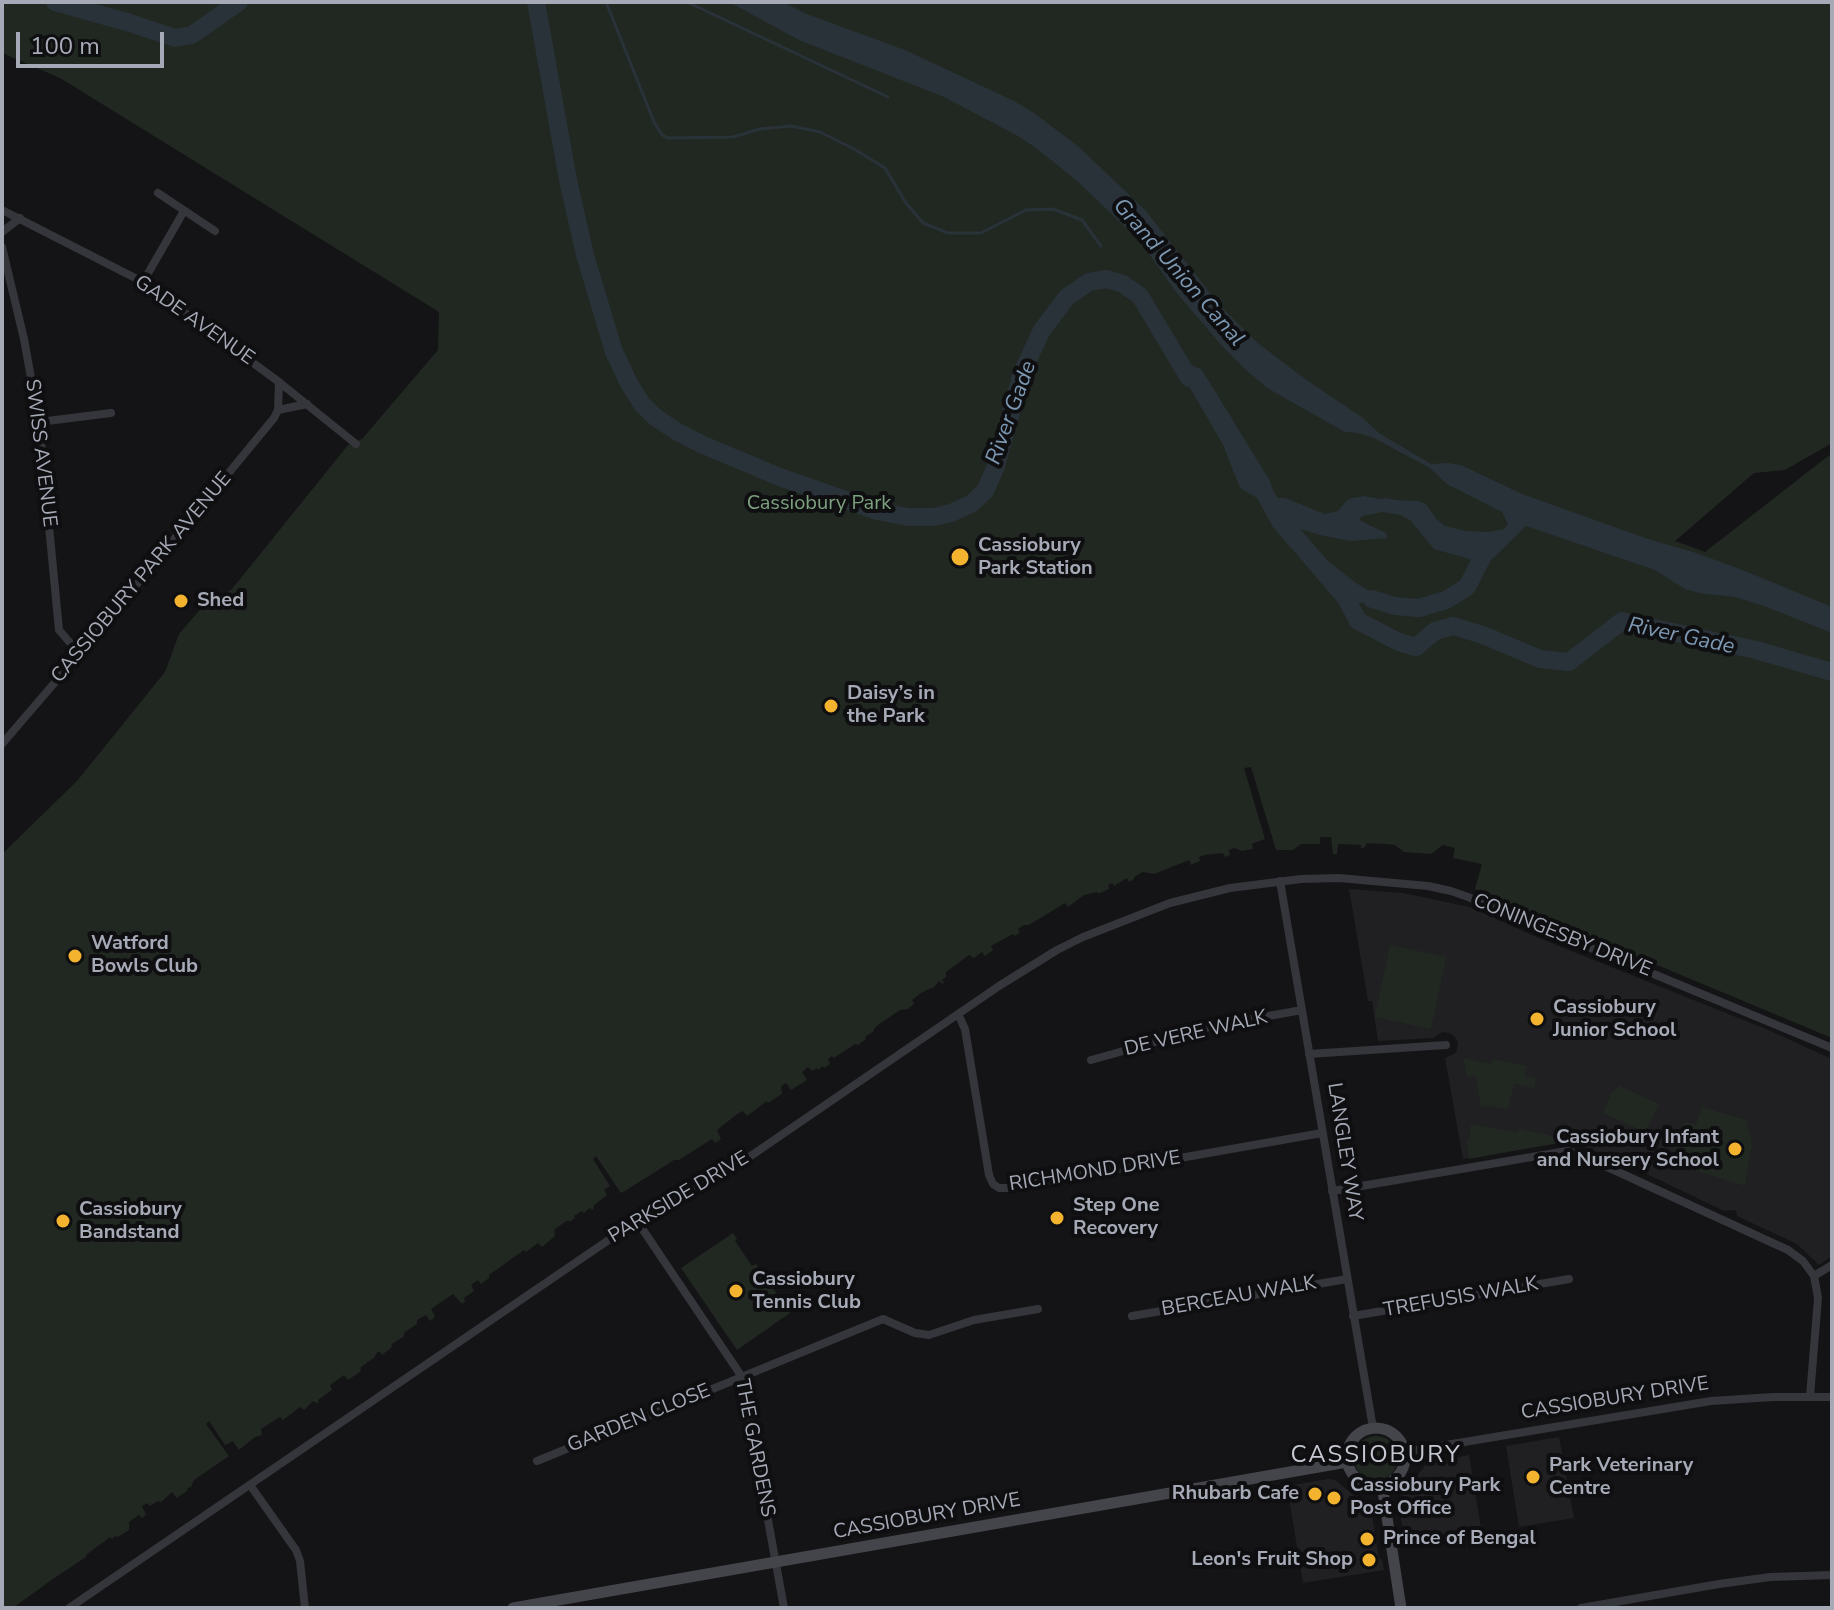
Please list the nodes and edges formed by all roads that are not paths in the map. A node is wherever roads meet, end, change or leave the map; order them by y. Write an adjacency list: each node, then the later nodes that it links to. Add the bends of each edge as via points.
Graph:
1 (158, 193): 3 (street)
2 (2, 210): 4 (street, GADE AVENUE)
3 (184, 211): 5 (street); 8 (street)
4 (20, 218): 6 (street); 8 (street, GADE AVENUE)
5 (215, 231)
6 (2, 232)
7 (2, 247): 13 (street, SWISS AVENUE)
8 (143, 282): 9 (street, GADE AVENUE)
9 (279, 382): 10 (street, GADE AVENUE); 11 (street)
10 (307, 404): 11 (street); 14 (street, GADE AVENUE)
11 (278, 410): 15 (street, CASSIOBURY PARK AVENUE)
12 (111, 413): 13 (street)
13 (39, 422): 15 (street, SWISS AVENUE, via 59,630)
14 (356, 444)
15 (81, 652): 16 (street, CASSIOBURY PARK AVENUE)
16 (2, 744)
17 (1280, 881): 18 (street, LANGLEY WAY); 19 (street, PARKSIDE DRIVE, via 1196,895 1117,922 1057,950); 21 (street, CONINGESBY DRIVE, via 1339,878 1451,891)
18 (1302, 1010): 22 (street, LANGLEY WAY); 23 (street, DE VERE WALK, via 1213,1026)
19 (958, 1014): 24 (street, RICHMOND DRIVE, via 965,1029 989,1175 999,1188); 26 (street, PARKSIDE DRIVE, via 720,1177)
20 (1446, 1045): 22 (street)
21 (1832, 1048)
22 (1309, 1054): 24 (street, LANGLEY WAY)
23 (1091, 1060)
24 (1322, 1133): 25 (street, LANGLEY WAY)
25 (1332, 1191): 28 (street, via 1568,1151 1788,1250); 29 (street, LANGLEY WAY)
26 (637, 1221): 34 (street, THE GARDENS); 41 (street, PARKSIDE DRIVE)
27 (1832, 1265): 28 (street)
28 (1814, 1276): 35 (street, via 1818,1312)
29 (1347, 1279): 32 (street, BERCEAU WALK); 33 (street, LANGLEY WAY)
30 (1569, 1279): 33 (street, TREFUSIS WALK)
31 (1038, 1309): 34 (street, GARDEN CLOSE, via 974,1320 929,1335 883,1319)
32 (1132, 1316)
33 (1353, 1316): 37 (street, LANGLEY WAY)
34 (742, 1377): 39 (street, GARDEN CLOSE); 43 (street, THE GARDENS)
35 (1810, 1396): 36 (street, CASSIOBURY DRIVE); 38 (street, CASSIOBURY DRIVE, via 1711,1401)
36 (1832, 1397)
37 (1373, 1428): 38 (street, via 1390,1431); 40 (street, via 1350,1443)
38 (1404, 1452): 42 (street, via 1397,1477)
39 (537, 1461)
40 (1347, 1462): 42 (street, via 1356,1478); 43 (street, CASSIOBURY DRIVE)
41 (250, 1485): 45 (street, PARKSIDE DRIVE); 46 (street, via 296,1550)
42 (1382, 1485): 49 (street)
43 (776, 1562): 47 (street, CASSIOBURY DRIVE); 48 (street, THE GARDENS)
44 (1832, 1575): 50 (street, via 1770,1577)
45 (69, 1608)
46 (305, 1608)
47 (513, 1608)
48 (784, 1608)
49 (1401, 1608)
50 (1581, 1608)

